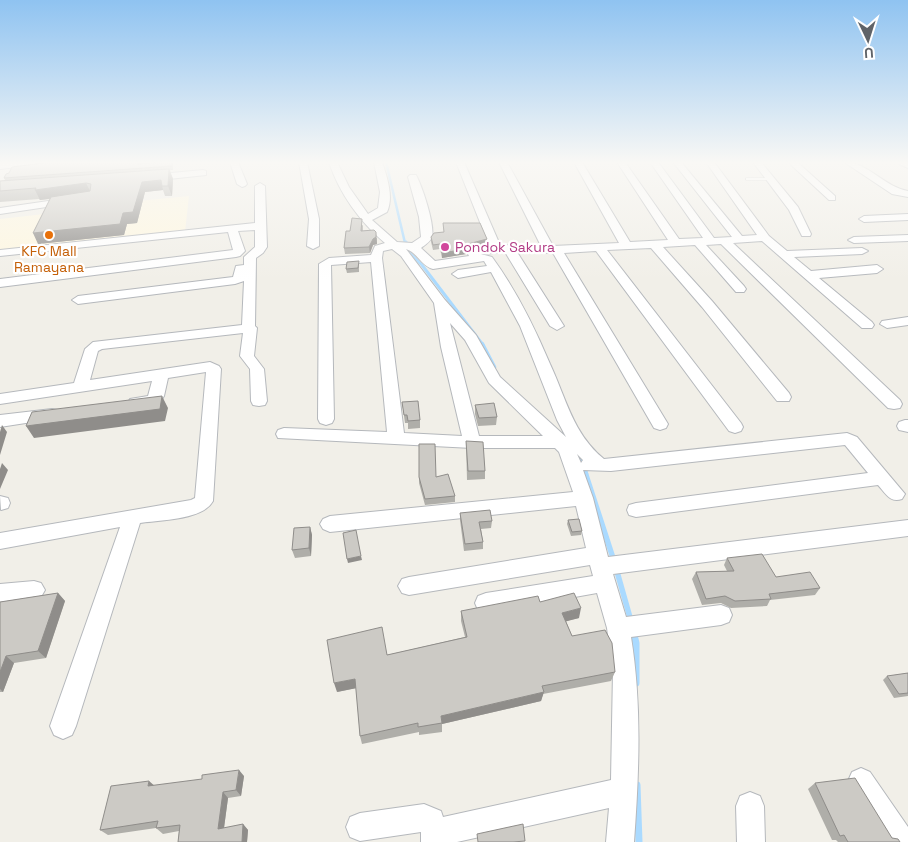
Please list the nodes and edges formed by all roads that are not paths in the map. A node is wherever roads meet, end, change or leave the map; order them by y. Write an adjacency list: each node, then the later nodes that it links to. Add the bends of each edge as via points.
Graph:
1 (66, 201): 15 (street)
2 (260, 201): 19 (street)
3 (310, 201): 32 (street)
4 (354, 201): 17 (street)
5 (385, 201): 17 (street, via 383,210)
6 (419, 201): 30 (street, via 426,233 423,242)
7 (476, 201): 34 (street)
8 (525, 201): 37 (street)
9 (601, 201): 31 (street)
10 (648, 201): 27 (street)
11 (685, 201): 26 (street)
12 (709, 201): 24 (street)
13 (738, 201): 22 (street)
14 (788, 201): 21 (street)
15 (0, 211)
16 (908, 217): 18 (street)
17 (366, 219): 30 (street, via 376,230)
18 (864, 219)
19 (260, 226): 20 (street); 43 (street, via 261,247 250,257)
20 (232, 229): 39 (street); 46 (street, via 239,251 236,254)
21 (806, 234)
22 (765, 238): 24 (street); 40 (street)
23 (908, 238): 25 (street)
24 (740, 240): 26 (street)
25 (854, 240)
26 (717, 241): 28 (street); 63 (street)
27 (675, 242): 28 (street); 29 (street)
28 (698, 242): 50 (street)
29 (654, 244): 31 (street); 60 (street)
30 (403, 245): 41 (street, via 379,248); 42 (street, via 433,265); 52 (street, via 405,254)
31 (626, 245): 33 (street)
32 (313, 246)
33 (599, 247): 37 (street); 69 (street)
34 (496, 248): 36 (street); 42 (street, via 476,252)
35 (79, 250): 46 (street)
36 (510, 250): 37 (street); 57 (street)
37 (553, 250): 68 (street)
38 (862, 251): 40 (street)
39 (0, 253)
40 (784, 254): 48 (street)
41 (376, 258): 66 (street, via 329,261 325,264); 71 (street)
42 (473, 259): 44 (street, via 485,257)
43 (250, 267): 51 (street, via 240,269 240,278 235,280); 55 (street)
44 (494, 268): 47 (street); 74 (street, via 518,309 570,430)
45 (877, 269): 48 (street)
46 (71, 274): 49 (street)
47 (458, 274)
48 (809, 275): 56 (street)
49 (0, 283)
50 (740, 289)
51 (78, 300)
52 (440, 303): 72 (street); 73 (street, via 471,338 494,380)
53 (908, 321): 54 (street)
54 (887, 324)
55 (249, 325)
56 (867, 325)
57 (557, 326)
58 (161, 375): 59 (street); 64 (street, via 153,400); 80 (street, via 214,369 204,501 196,506)
59 (80, 387): 61 (street); 62 (street, via 92,349 98,345 250,328 247,356 257,368)
60 (783, 397)
61 (0, 399)
62 (259, 400)
63 (894, 404)
64 (118, 406)
65 (68, 412): 67 (street)
66 (326, 419)
67 (0, 421)
68 (660, 424)
69 (735, 427)
70 (284, 434): 71 (street)
71 (396, 438): 72 (street)
72 (472, 442): 73 (street)
73 (562, 442): 75 (street)
74 (596, 465): 75 (street); 76 (street, via 843,439 851,441)
75 (575, 466): 78 (street)
76 (883, 478): 77 (street); 79 (street)
77 (896, 494)
78 (584, 498): 81 (street); 84 (street)
79 (636, 510)
80 (133, 517): 83 (street); 91 (street)
81 (330, 524)
82 (908, 528): 84 (street)
83 (0, 541)
84 (606, 567): 85 (street); 88 (street); 90 (street)
85 (409, 586)
86 (34, 590): 87 (street)
87 (0, 593)
88 (486, 603)
89 (721, 615): 90 (street)
90 (627, 627): 93 (street)
91 (63, 726)
92 (861, 781): 99 (street)
93 (624, 791): 96 (street); 97 (street)
94 (750, 806): 98 (street)
95 (360, 827): 96 (street, via 424,818 431,821)
96 (435, 837)
97 (620, 842)
98 (752, 842)
99 (901, 842)

